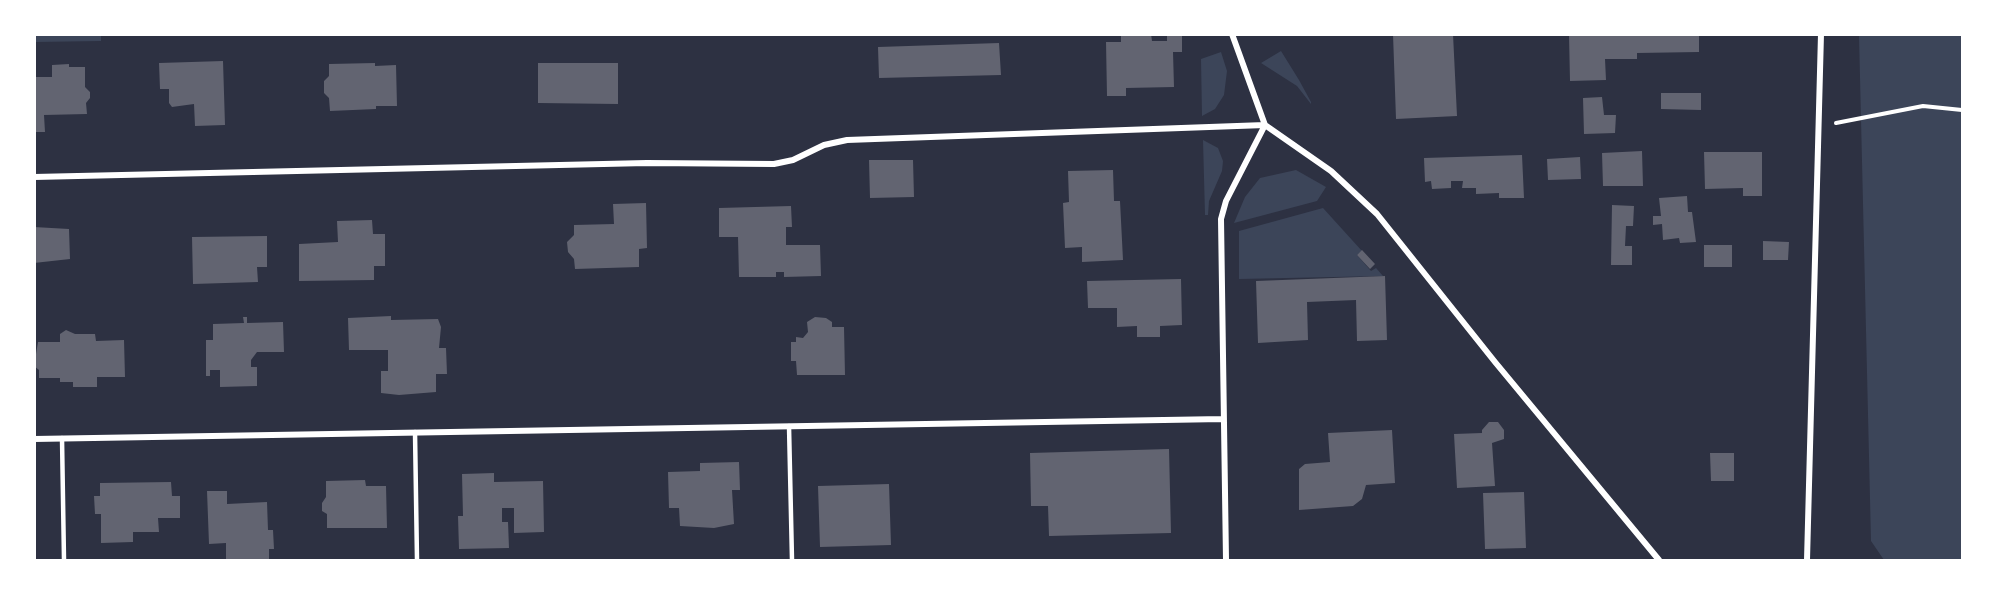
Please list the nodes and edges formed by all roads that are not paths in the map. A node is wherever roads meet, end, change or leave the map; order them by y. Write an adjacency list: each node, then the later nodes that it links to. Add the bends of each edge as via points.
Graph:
1 (1232, 34): 3 (street)
2 (1821, 34): 15 (street)
3 (1265, 125): 4 (street, via 848,140 774,164); 5 (street, via 1226,201 1221,219); 14 (street, via 1325,167 1377,214)
4 (34, 177)
5 (1223, 419): 6 (street); 13 (street)
6 (789, 426): 7 (street); 12 (lane)
7 (415, 432): 8 (street); 11 (lane)
8 (62, 438): 9 (street); 10 (lane)
9 (34, 439)
10 (64, 561)
11 (417, 561)
12 (792, 561)
13 (1226, 561)
14 (1659, 561)
15 (1808, 561)

